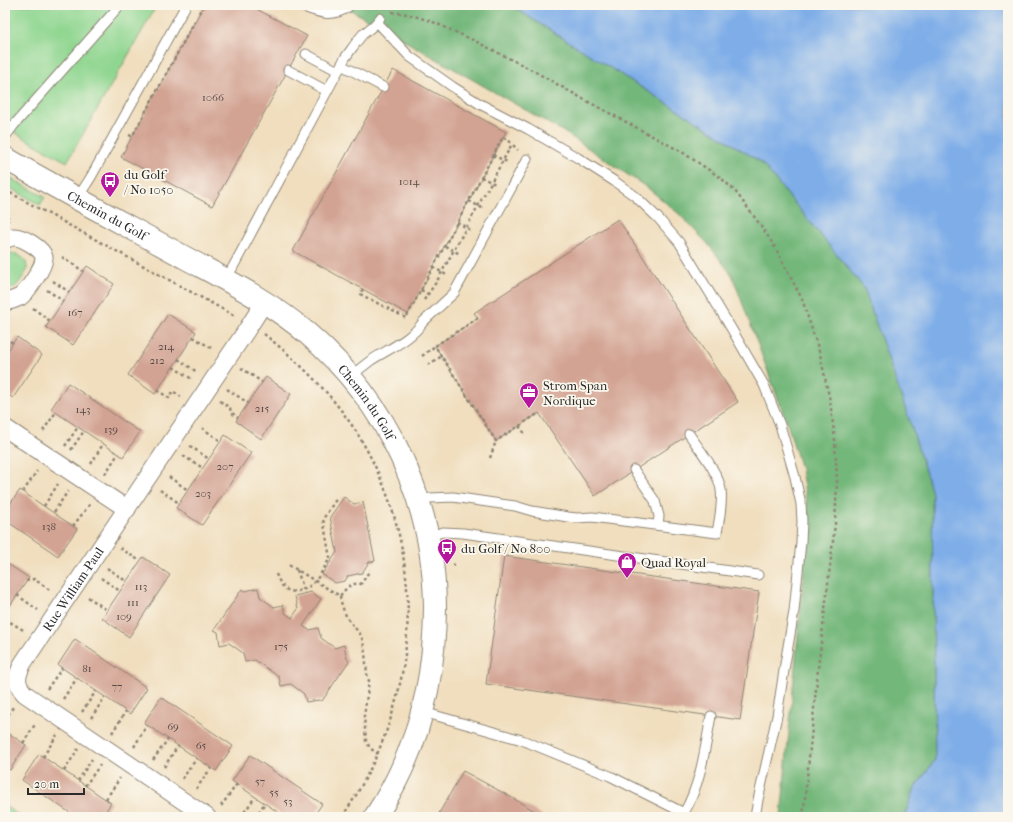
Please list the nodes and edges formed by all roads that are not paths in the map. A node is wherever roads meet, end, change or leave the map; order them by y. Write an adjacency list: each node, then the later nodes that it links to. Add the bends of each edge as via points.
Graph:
1 (120, 5): 10 (lane)
2 (186, 5): 13 (lane)
3 (298, 5): 4 (lane, via 325,14 335,14)
4 (348, 7)
5 (306, 54): 6 (lane)
6 (340, 68): 8 (lane); 9 (lane); 31 (lane, via 356,42 378,20 409,56 453,87 578,158 635,196 679,242 764,385 780,426 795,477 802,521 794,611 777,716)
7 (288, 70): 9 (lane)
8 (384, 87)
9 (327, 91): 15 (lane)
10 (5, 137)
11 (5, 158): 13 (street, Chemin du Golf)
12 (527, 159): 18 (lane, via 454,293 407,338)
13 (78, 199): 15 (street, Chemin du Golf)
14 (5, 240): 16 (street, via 13,237 24,240 41,251 44,260 41,269 20,297)
15 (226, 280): 17 (street, Chemin du Golf)
16 (5, 302)
17 (264, 303): 18 (street, Chemin du Golf, via 306,332); 23 (street, Rue William-Paul)
18 (351, 377): 22 (street, Chemin du Golf, via 385,426 404,462)
19 (5, 428): 23 (street)
20 (689, 434): 24 (lane, via 720,481 721,503 717,533)
21 (634, 470): 24 (lane, via 655,502 659,516)
22 (418, 501): 24 (lane, via 453,497 577,518 592,517); 25 (street, Chemin du Golf)
23 (127, 509): 29 (street, Rue William-Paul, via 23,663 18,686 25,694)
24 (658, 525)
25 (428, 536): 26 (lane, via 443,532 463,533); 27 (street, Chemin du Golf, via 433,571 435,619 431,673)
26 (758, 575)
27 (423, 712): 28 (lane, via 522,740 610,776 684,813 693,796 701,768); 30 (street, Chemin du Golf, via 402,769)
28 (711, 716)
29 (213, 813)
30 (375, 817)
31 (755, 817)

